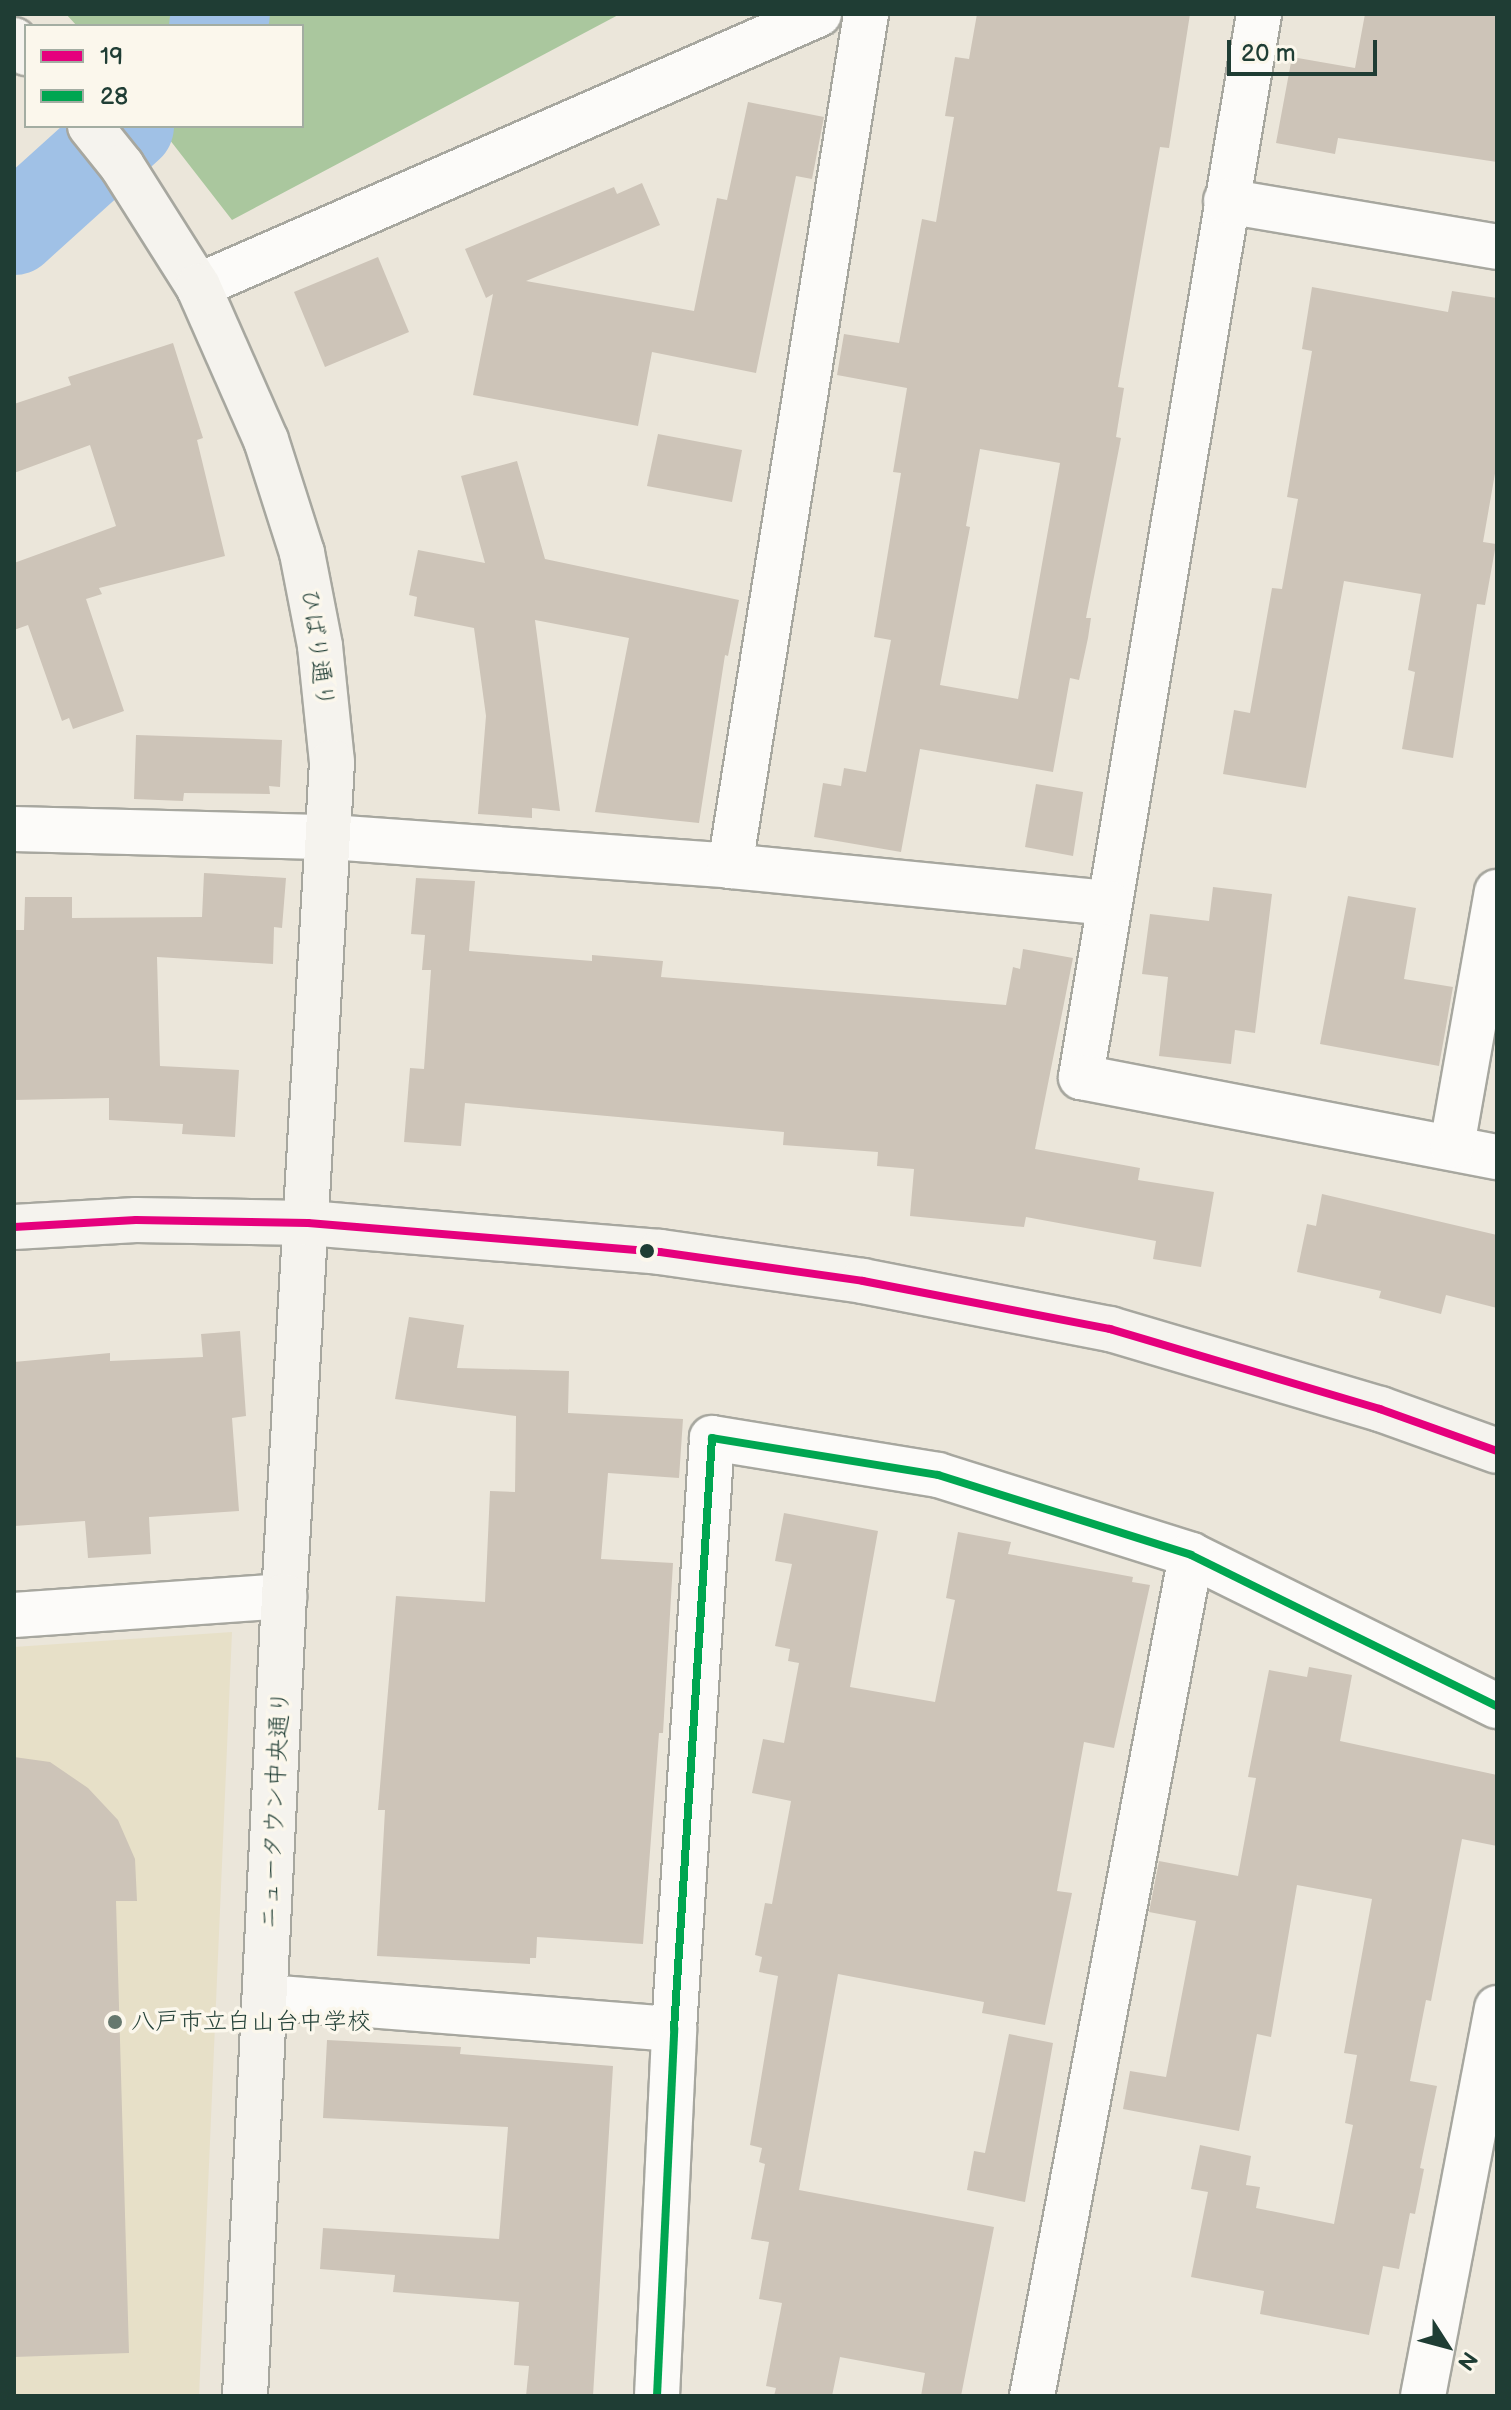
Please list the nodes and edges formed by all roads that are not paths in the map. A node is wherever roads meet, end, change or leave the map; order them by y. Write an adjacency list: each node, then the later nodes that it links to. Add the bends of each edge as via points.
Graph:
1 (819, 14): 7 (street)
2 (866, 14): 10 (street)
3 (1259, 14): 5 (street)
4 (92, 128): 7 (street, ひばり通り)
5 (1226, 201): 6 (street); 12 (street)
6 (1497, 247)
7 (198, 286): 9 (street, ひばり通り, via 266,440 302,553 320,646 332,762)
8 (14, 829): 9 (street)
9 (330, 837): 10 (street); 15 (street, ひばり通り)
10 (730, 866): 12 (street)
11 (1497, 892): 13 (street)
12 (1108, 903): 13 (street, via 1081,1077)
13 (1452, 1146): 14 (street)
14 (1497, 1157)
15 (308, 1223): 16 (street, via 136,1220); 17 (street, via 660,1252 863,1281 1110,1329 1380,1409); 19 (street, ニュータウン中央通り)
16 (14, 1227)
17 (1497, 1451)
18 (1191, 1555): 21 (street); 24 (street, via 938,1475 712,1438); 27 (street)
19 (284, 1596): 20 (street); 22 (street, ニュータウン中央通り)
20 (14, 1615)
21 (1497, 1706)
22 (266, 1997): 24 (street); 25 (street, ニュータウン中央通り)
23 (1497, 2008): 28 (street)
24 (674, 2029): 26 (street)
25 (245, 2396)
26 (657, 2396)
27 (1032, 2396)
28 (1423, 2396)

